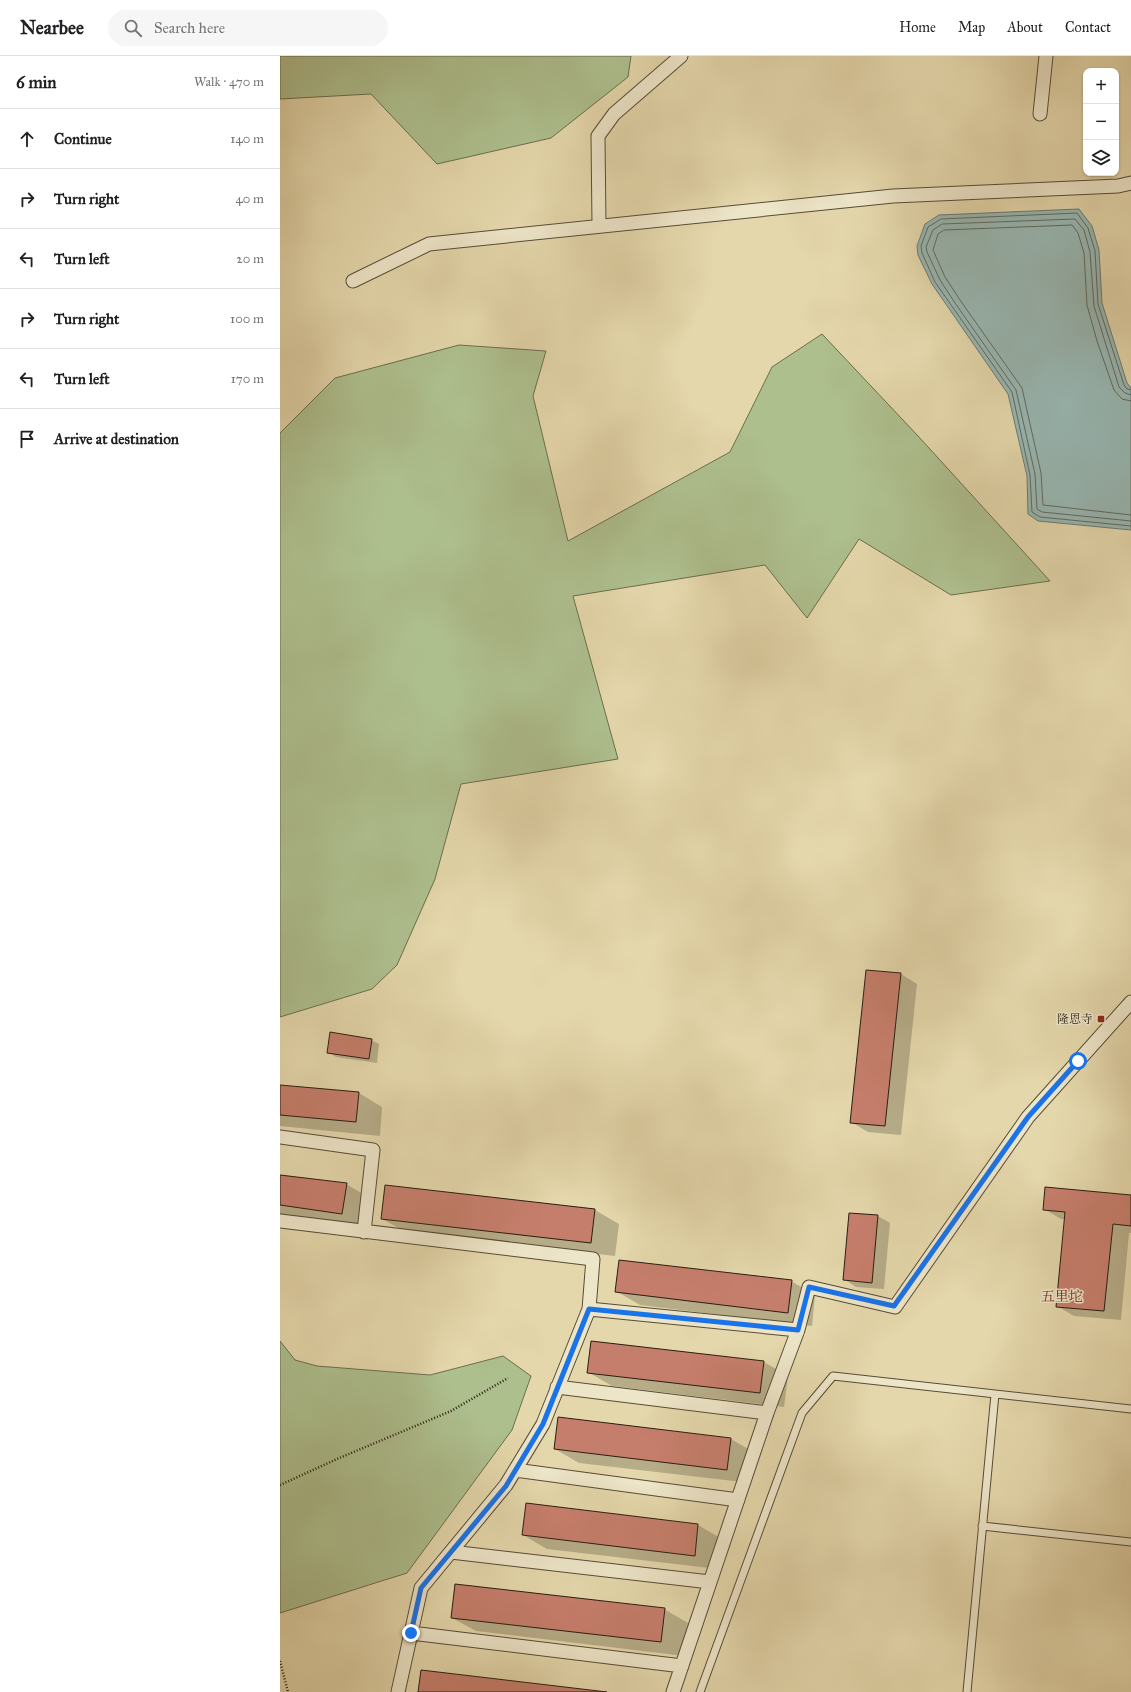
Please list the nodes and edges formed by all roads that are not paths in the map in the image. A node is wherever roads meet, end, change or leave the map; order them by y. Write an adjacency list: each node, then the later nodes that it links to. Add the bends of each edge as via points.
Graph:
1 (681, 56): 5 (street, via 614,114 598,136)
2 (1046, 56): 3 (street)
3 (1040, 114)
4 (1131, 183): 5 (street, via 1118,186 893,196)
5 (599, 226): 6 (street, via 429,244)
6 (353, 281)
7 (1131, 1002): 12 (street, via 1028,1117 894,1306 809,1287)
8 (280, 1138): 10 (street, via 373,1150)
9 (280, 1221): 10 (street)
10 (364, 1232): 11 (street, via 593,1260)
11 (589, 1309): 12 (street); 13 (street)
12 (798, 1330): 16 (street)
13 (558, 1387): 16 (street); 17 (street, via 543,1424)
14 (995, 1394): 15 (lane); 19 (lane); 27 (lane, via 834,1376 802,1413)
15 (1131, 1409)
16 (767, 1413): 18 (street)
17 (515, 1470): 18 (street); 21 (street, via 506,1486)
18 (738, 1500): 22 (street)
19 (982, 1526): 20 (lane); 28 (lane)
20 (1131, 1542)
21 (451, 1552): 22 (street); 23 (street, via 421,1588)
22 (710, 1582): 24 (street)
23 (411, 1633): 24 (street); 25 (street)
24 (682, 1666): 26 (street)
25 (398, 1692)
26 (673, 1692)
27 (700, 1692)
28 (967, 1692)

